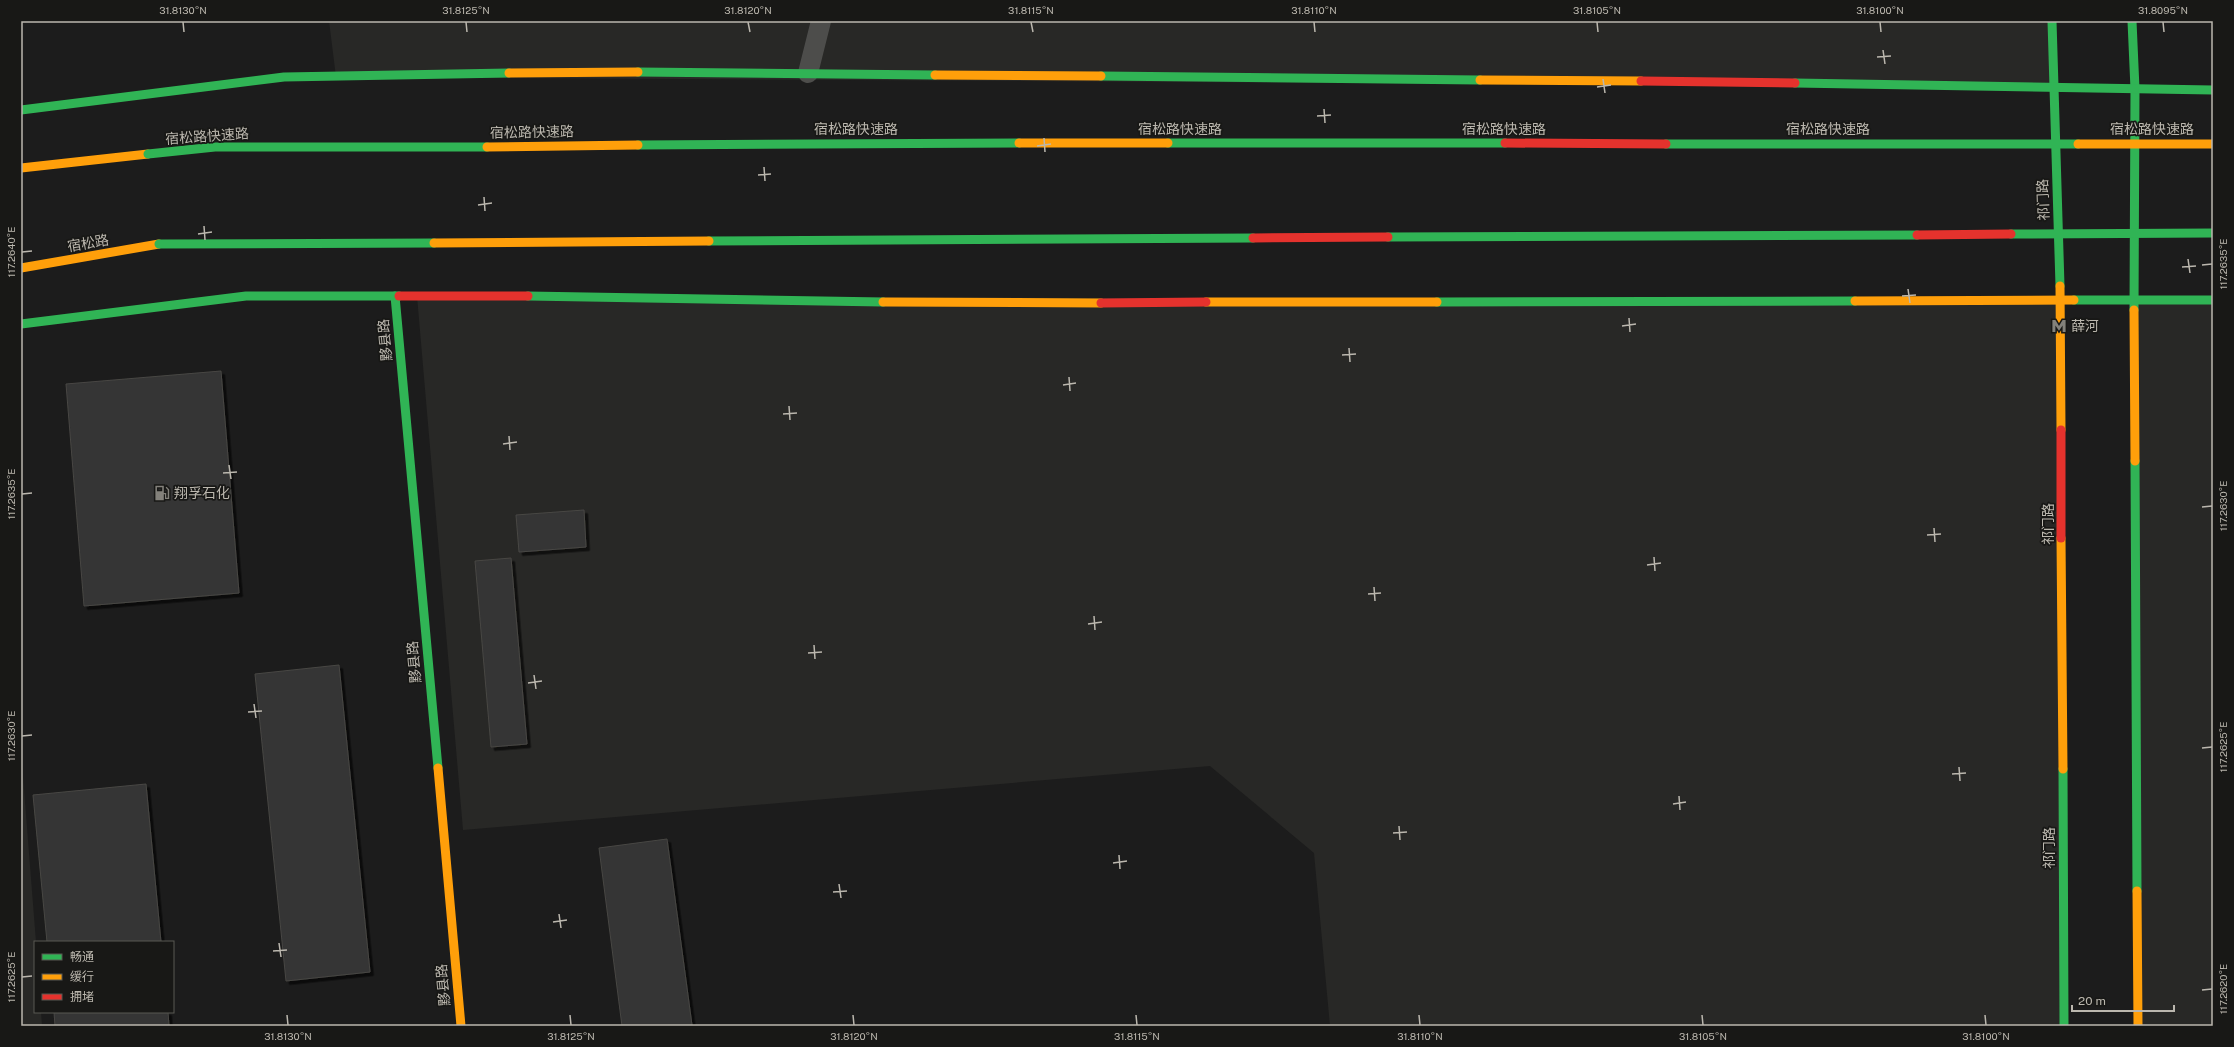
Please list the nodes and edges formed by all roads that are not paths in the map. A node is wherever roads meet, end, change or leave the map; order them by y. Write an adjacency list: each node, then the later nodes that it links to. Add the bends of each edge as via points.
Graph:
1 (821, 21): 4 (lane)
2 (2052, 21): 5 (main road, 祁门路)
3 (2132, 21): 6 (main road)
4 (808, 73): 5 (main road); 8 (main road, via 603,72 284,78)
5 (2054, 87): 6 (main road); 15 (main road, 祁门路)
6 (2135, 89): 7 (main road); 16 (main road)
7 (2213, 90)
8 (21, 110)
9 (2213, 144): 10 (main road, 宿松路快速路, bridge, via 796,143 215,147)
10 (21, 168)
11 (2213, 233): 12 (main road, 宿松路, bridge, via 160,244)
12 (21, 268)
13 (395, 296): 15 (main road, via 936,303); 17 (main road, via 246,296); 18 (main road, 黟县路)
14 (2213, 300): 16 (main road)
15 (2060, 301): 16 (main road); 19 (main road, 祁门路)
16 (2134, 301): 20 (main road)
17 (21, 324)
18 (461, 1026)
19 (2064, 1026)
20 (2138, 1026)

